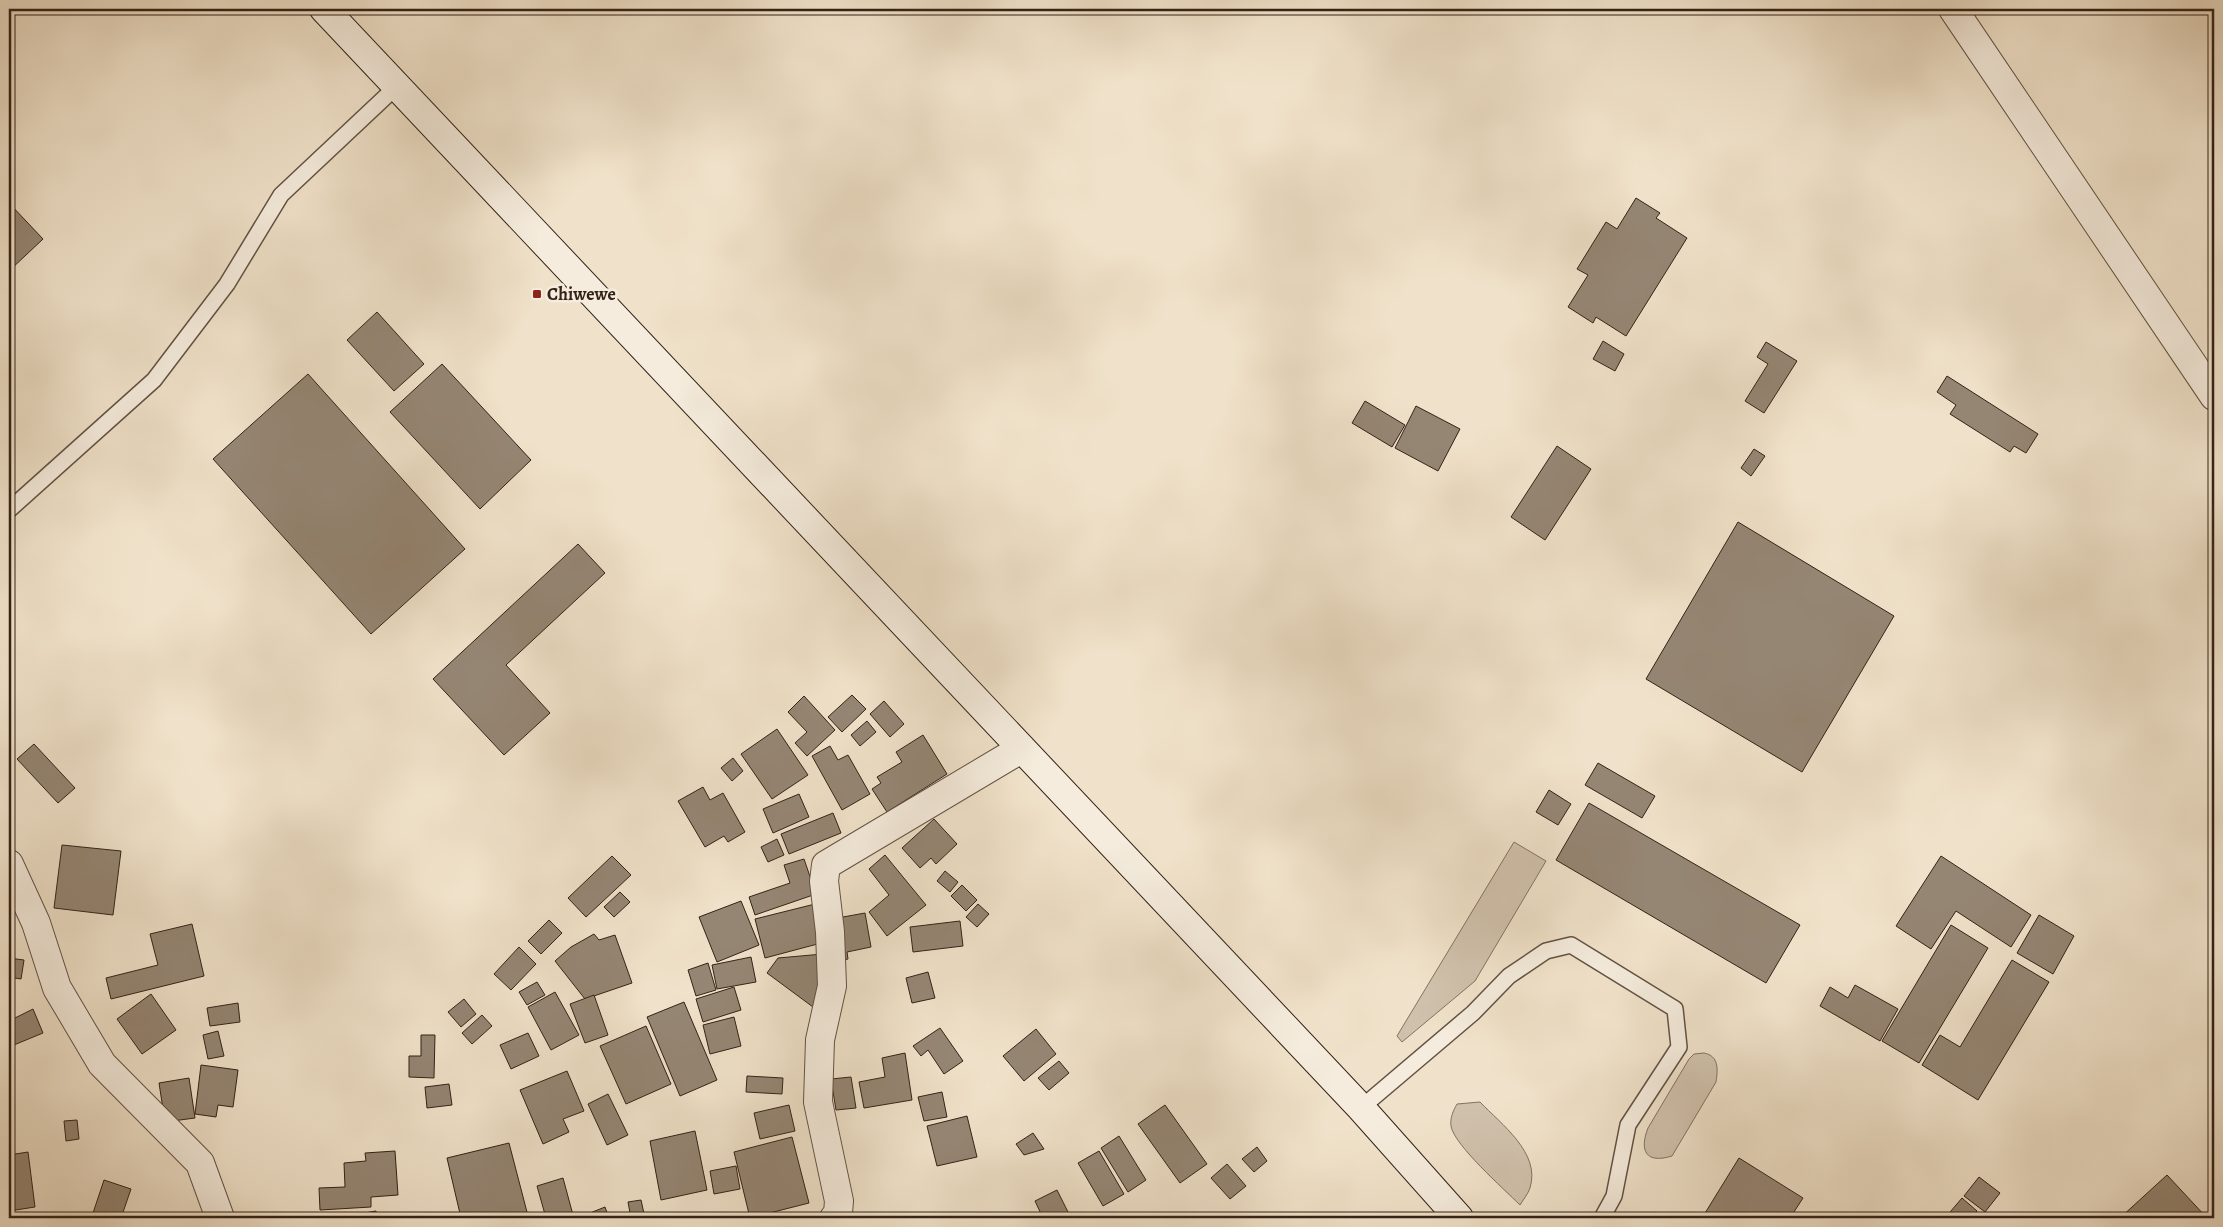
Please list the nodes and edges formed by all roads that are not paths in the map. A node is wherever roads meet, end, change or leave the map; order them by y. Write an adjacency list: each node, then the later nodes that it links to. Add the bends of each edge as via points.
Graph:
1 (324, 9): 3 (main road)
2 (1953, 9): 4 (main road)
3 (397, 86): 5 (lane, via 281,194 227,284 154,380); 6 (main road)
4 (2214, 396)
5 (9, 510)
6 (1021, 749): 8 (main road); 10 (main road, via 826,865 824,881 832,986 820,1040 818,1102 839,1200 838,1213)
7 (9, 864): 9 (main road, via 36,923 57,988 102,1064 200,1163)
8 (1361, 1108): 11 (main road); 12 (lane, via 1474,1013 1509,976 1546,951 1571,945 1676,1009 1679,1047 1628,1125 1614,1196)
9 (220, 1218)
10 (834, 1218)
11 (1459, 1218)
12 (1602, 1218)

